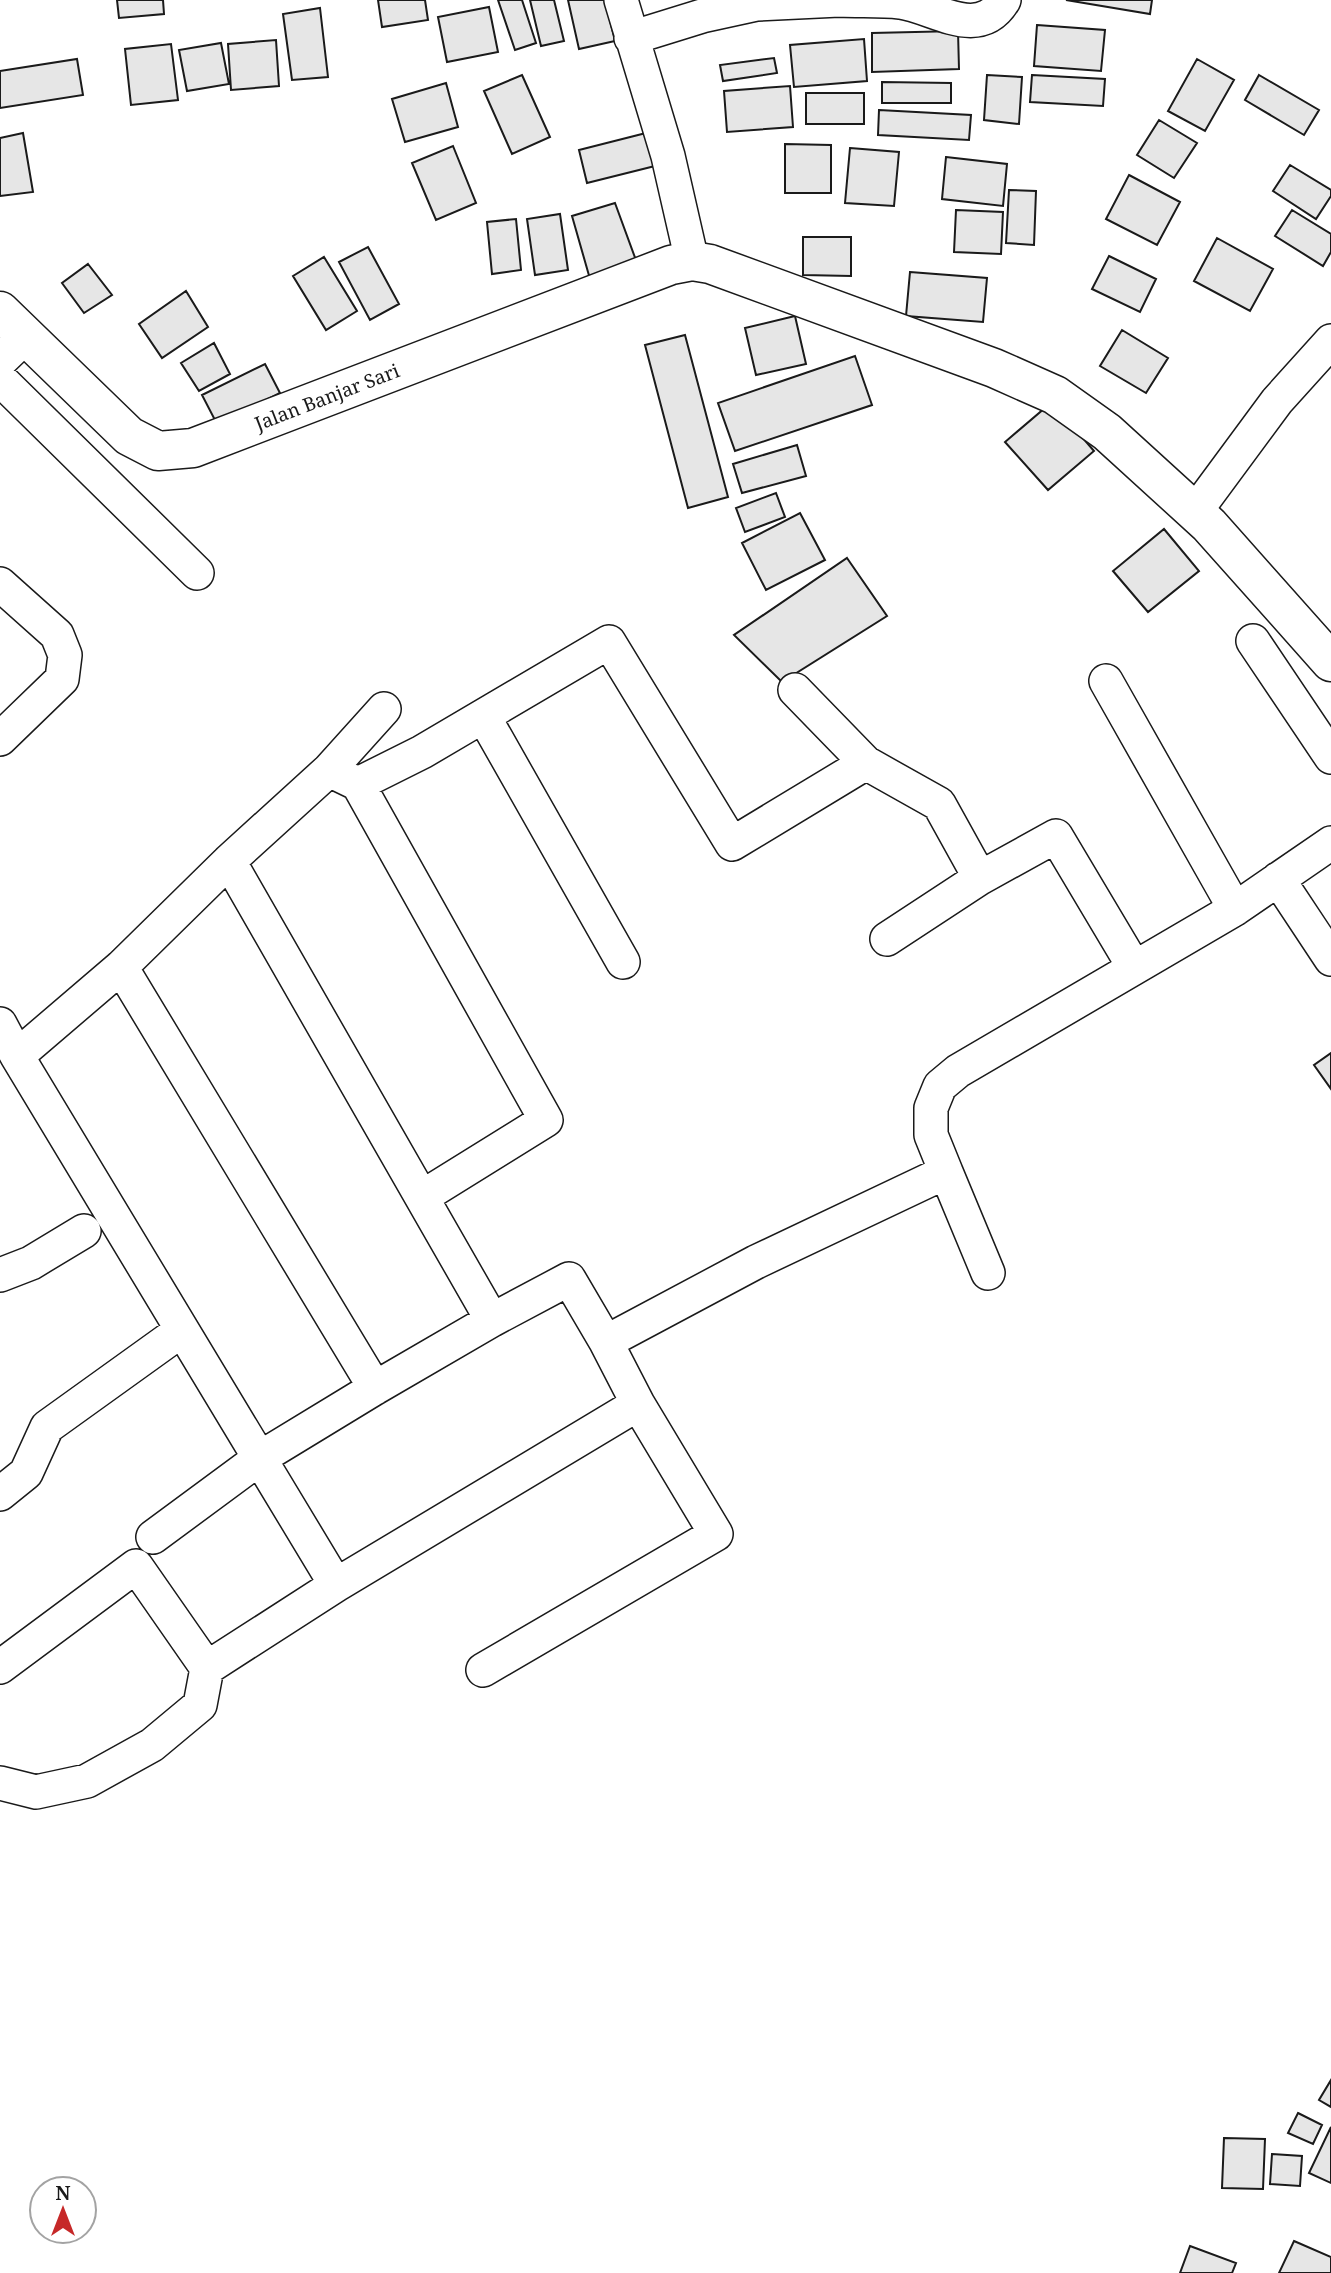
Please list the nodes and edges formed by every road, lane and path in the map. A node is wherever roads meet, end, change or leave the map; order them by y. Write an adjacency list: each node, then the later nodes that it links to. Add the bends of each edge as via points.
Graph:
1 (621, 0): 4 (street)
2 (839, 0): 3 (street, via 901,2 968,22 984,19); 4 (street, via 757,4)
3 (1004, 0)
4 (631, 38): 5 (street, via 668,156)
5 (692, 261): 6 (street, Jalan Banjar Sari, via 671,265 193,448 158,451 129,436); 9 (street, via 981,363 1055,395 1107,432)
6 (9, 336)
7 (1331, 341): 9 (street, via 1277,401)
8 (0, 379): 10 (street)
9 (1195, 512): 13 (street)
10 (197, 573)
11 (0, 584): 18 (street, via 57,635 65,655 62,679)
12 (1253, 641): 19 (street)
13 (1331, 662)
14 (1106, 681): 27 (street)
15 (795, 690): 20 (street)
16 (384, 709): 21 (street)
17 (484, 717): 20 (street, via 609,642 732,844); 22 (street); 30 (street)
18 (0, 740)
19 (1331, 757)
20 (866, 763): 25 (street, via 939,804)
21 (329, 769): 22 (street); 24 (street)
22 (358, 784): 36 (street, via 546,1120)
23 (1331, 843): 26 (street)
24 (229, 861): 31 (street); 36 (street)
25 (980, 878): 28 (street); 32 (street, via 1056,836)
26 (1278, 879): 27 (street); 29 (street)
27 (1235, 909): 32 (street)
28 (887, 939)
29 (1331, 960)
30 (623, 962)
31 (121, 967): 34 (street); 43 (street)
32 (1134, 967): 35 (street, via 940,1086 930,1108 930,1135)
33 (0, 1024): 34 (street)
34 (17, 1056): 41 (street)
35 (946, 1172): 38 (street); 42 (street, via 756,1262)
36 (422, 1197): 40 (street)
37 (84, 1231): 39 (street, via 31,1263)
38 (988, 1273)
39 (0, 1275)
40 (492, 1320): 42 (street, via 569,1279); 43 (street)
41 (182, 1330): 45 (street); 46 (street, via 47,1427 26,1473)
42 (606, 1342): 44 (street)
43 (375, 1388): 45 (street)
44 (638, 1404): 48 (street); 51 (street, via 716,1534)
45 (260, 1458): 47 (street); 48 (street)
46 (0, 1494)
47 (153, 1537)
48 (336, 1585): 50 (street)
49 (0, 1667): 50 (street, via 136,1566)
50 (207, 1668): 52 (street, via 200,1705 152,1745 87,1781 36,1792)
51 (483, 1670)
52 (0, 1783)

